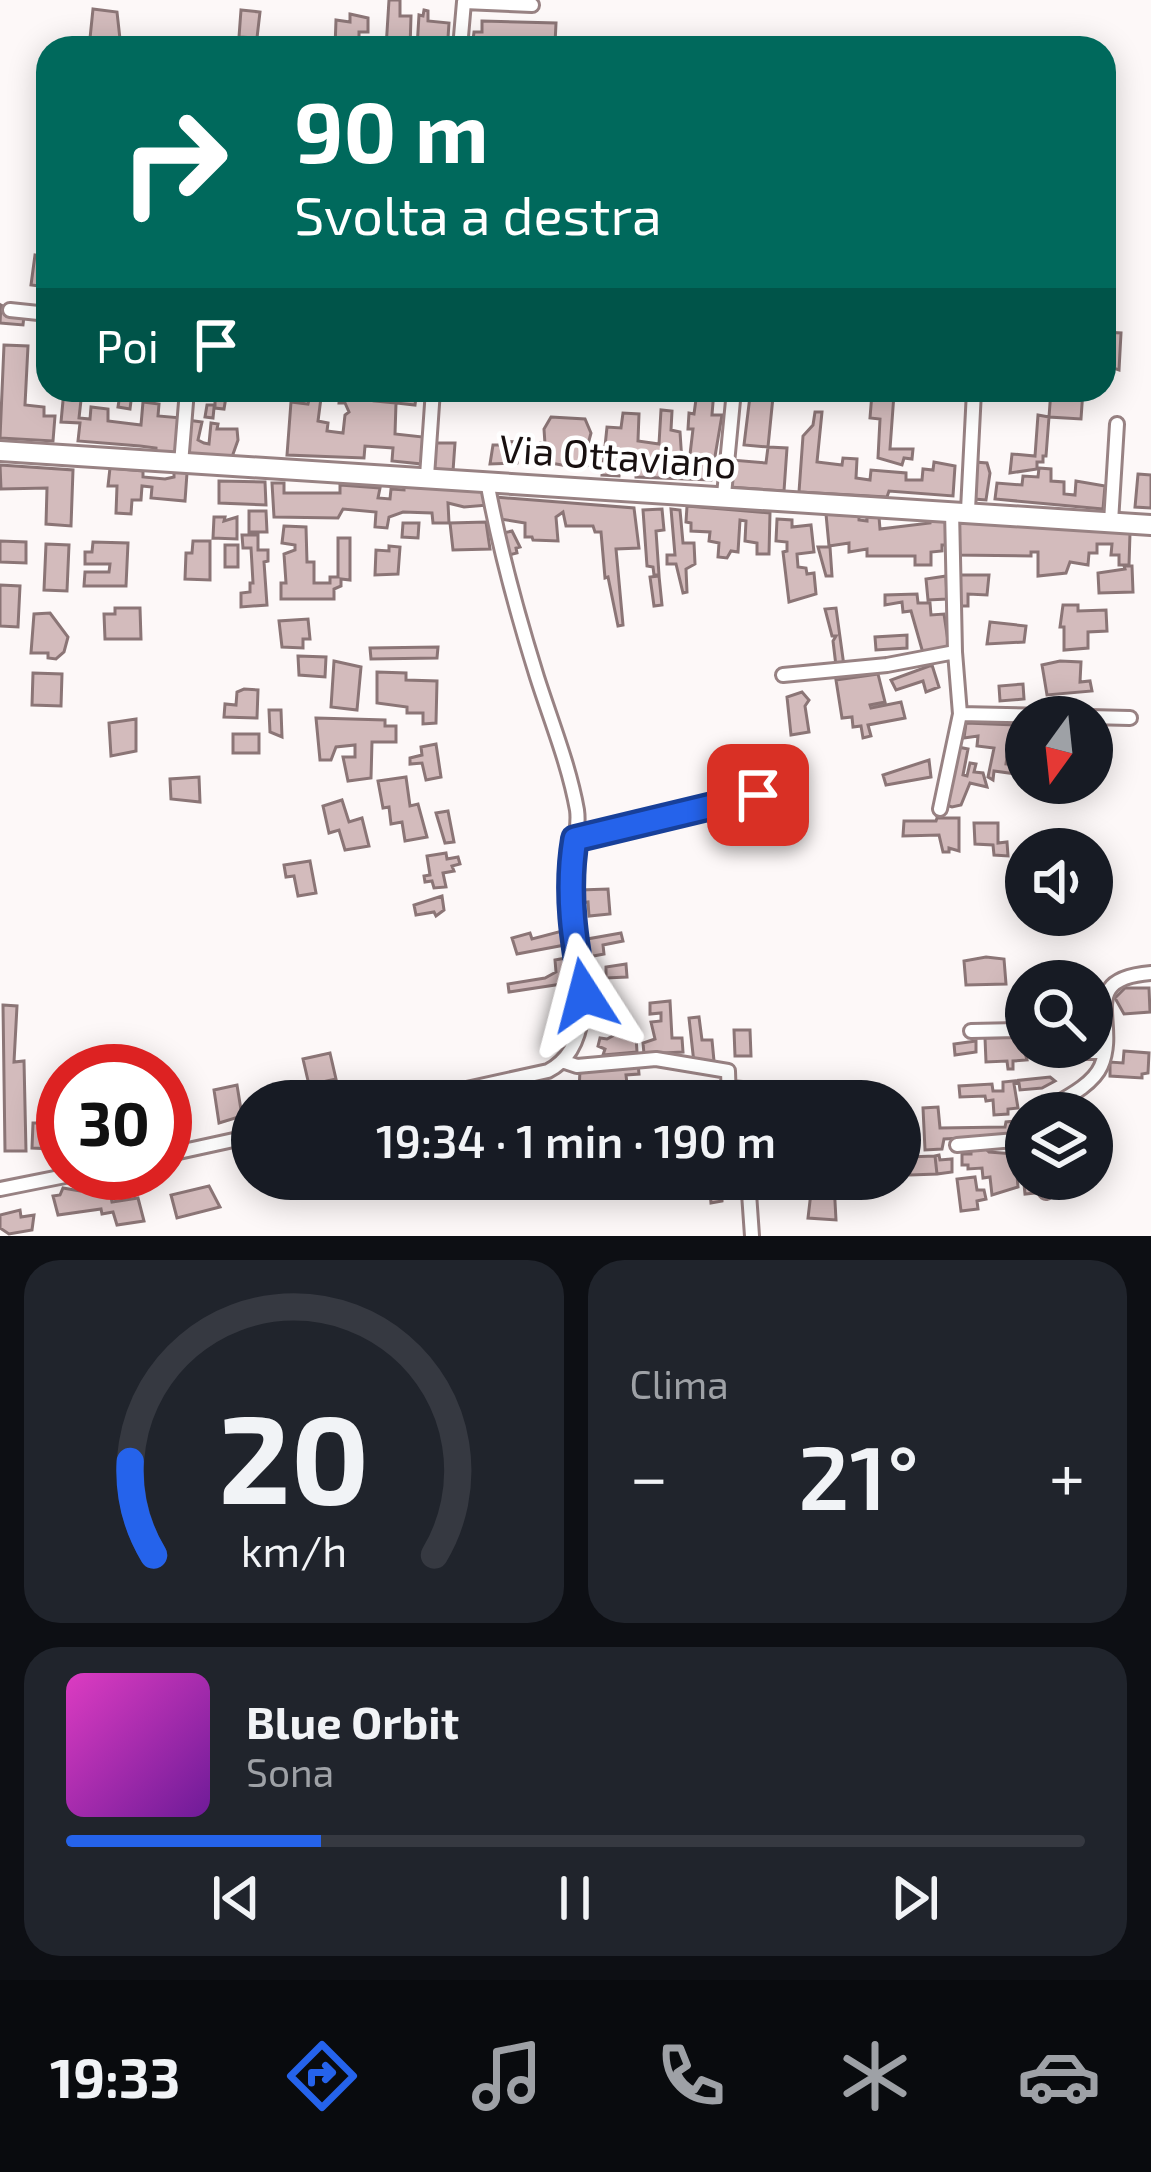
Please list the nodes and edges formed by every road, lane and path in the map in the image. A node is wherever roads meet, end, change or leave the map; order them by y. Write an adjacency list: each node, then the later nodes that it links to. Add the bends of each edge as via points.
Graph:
1 (532, 5): 2 (street, via 464,2)
2 (461, 36)
3 (10, 310): 4 (street)
4 (36, 313)
5 (186, 402): 11 (street)
6 (432, 402): 12 (street)
7 (733, 402): 14 (street)
8 (973, 402): 15 (street)
9 (1117, 424): 16 (street)
10 (0, 451): 11 (main road, Via Ottaviano)
11 (181, 464): 12 (main road, Via Ottaviano)
12 (427, 476): 13 (main road, Via Ottaviano)
13 (486, 479): 14 (main road, Via Ottaviano); 24 (street, via 573,790)
14 (724, 494): 15 (main road, Via Ottaviano)
15 (960, 510): 16 (main road, Via Ottaviano); 18 (street)
16 (1111, 522): 17 (main road, Via Ottaviano)
17 (1151, 525)
18 (955, 652): 19 (street); 20 (street)
19 (784, 675)
20 (960, 714): 21 (street); 23 (street)
21 (1130, 718)
22 (758, 795): 24 (street)
23 (940, 809)
24 (575, 839): 29 (street, via 572,923 584,995)
25 (1151, 973): 26 (street)
26 (1113, 986)
27 (1005, 1030): 28 (street)
28 (971, 1031)
29 (565, 1062): 31 (street); 32 (street, via 656,1059 728,1071)
30 (1101, 1068): 33 (street)
31 (507, 1080)
32 (728, 1080)
33 (1073, 1092)
34 (231, 1141): 37 (street)
35 (1005, 1141): 36 (street)
36 (957, 1145)
37 (192, 1149)
38 (36, 1182): 39 (street)
39 (0, 1190)
40 (749, 1200): 41 (street)
41 (752, 1236)

